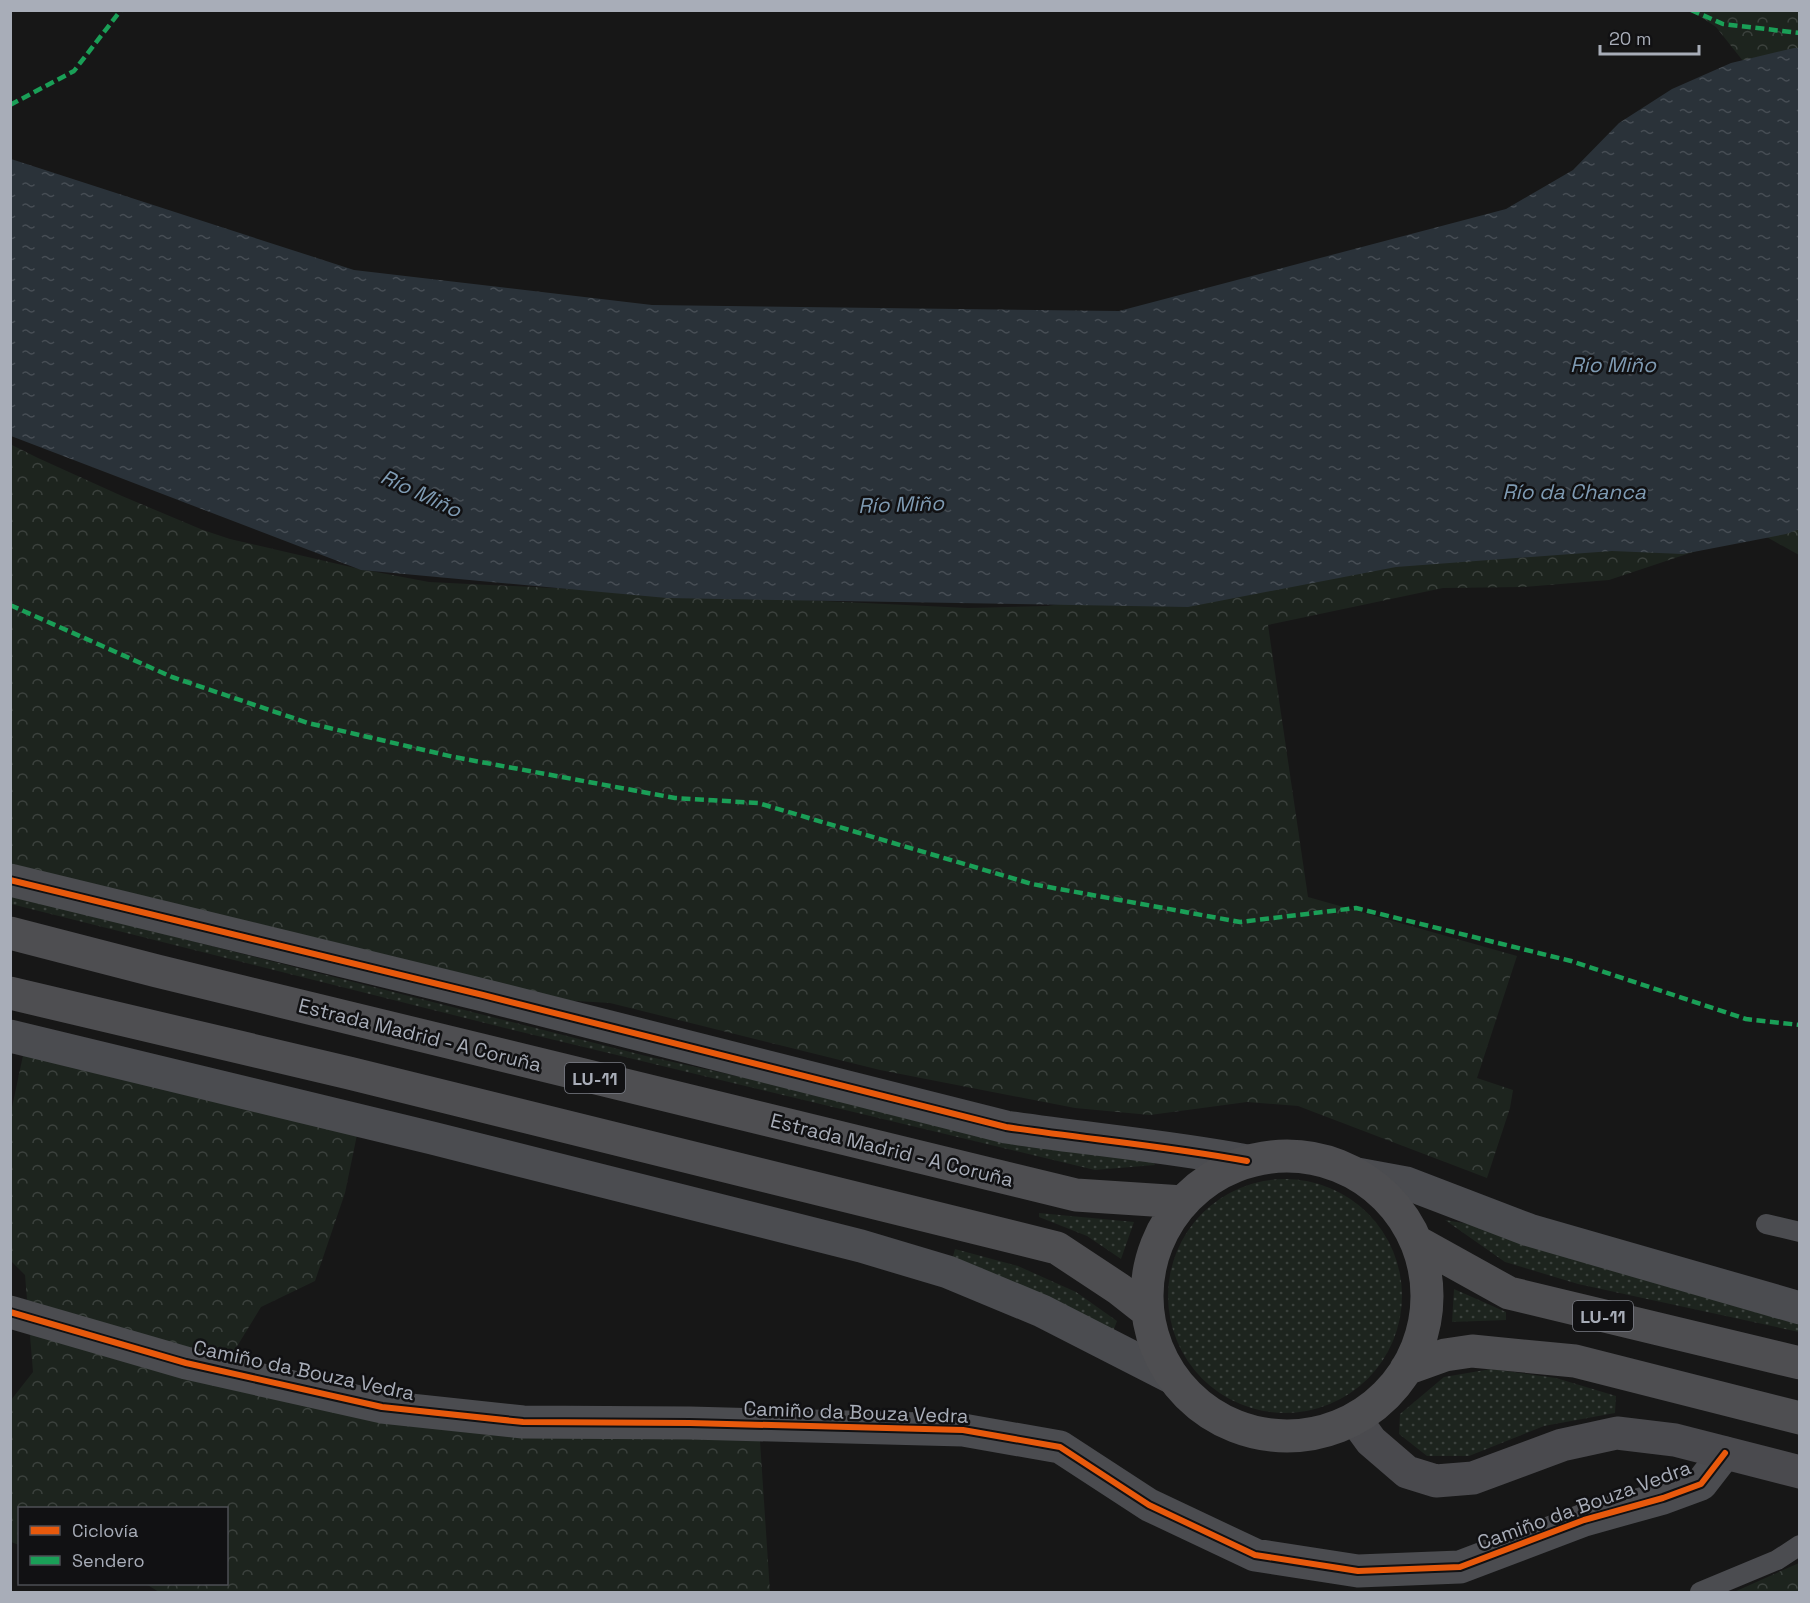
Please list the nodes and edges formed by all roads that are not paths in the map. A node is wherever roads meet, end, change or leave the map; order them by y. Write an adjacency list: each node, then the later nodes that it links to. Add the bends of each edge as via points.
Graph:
1 (10, 880): 5 (street, via 1006,1127)
2 (10, 933): 7 (highway, Estrada Madrid - A Coruña / LU-11, via 1076,1196)
3 (10, 993): 12 (highway, via 1057,1248)
4 (10, 1036): 16 (street, via 894,1256 948,1272 1042,1311)
5 (1247, 1161): 6 (highway, LU-11, via 1284,1155 1322,1160); 7 (highway, LU-11, via 1212,1177)
6 (1357, 1174): 10 (highway, LU-11, via 1393,1203); 11 (street, via 1406,1183 1529,1230)
7 (1183, 1202): 12 (highway, LU-11, via 1161,1234 1149,1272)
8 (1766, 1224): 9 (lane)
9 (1800, 1232)
10 (1417, 1242): 14 (highway, LU-11, via 1509,1293); 15 (highway, LU-11, via 1426,1274 1427,1307 1420,1339)
11 (1800, 1308)
12 (1147, 1311): 16 (highway, LU-11, via 1155,1347)
13 (10, 1312): 19 (street, Camiño da Bouza Vedra, via 186,1363 382,1407 523,1422 963,1430 1060,1447 1149,1505 1255,1555 1358,1571 1460,1567 1584,1520 1701,1484)
14 (1800, 1363)
15 (1406, 1369): 17 (highway, via 1445,1355 1472,1351 1575,1361); 18 (highway, LU-11, via 1384,1397)
16 (1173, 1378): 18 (highway, LU-11, via 1201,1408 1236,1427 1256,1432 1276,1436 1317,1433)
17 (1800, 1418)
18 (1355, 1419): 19 (street, via 1371,1442 1407,1472 1436,1481 1473,1478 1562,1445 1617,1433 1675,1440)
19 (1725, 1454): 20 (street)
20 (1800, 1472)
21 (1800, 1545): 22 (lane, via 1777,1560)
22 (1700, 1593)

